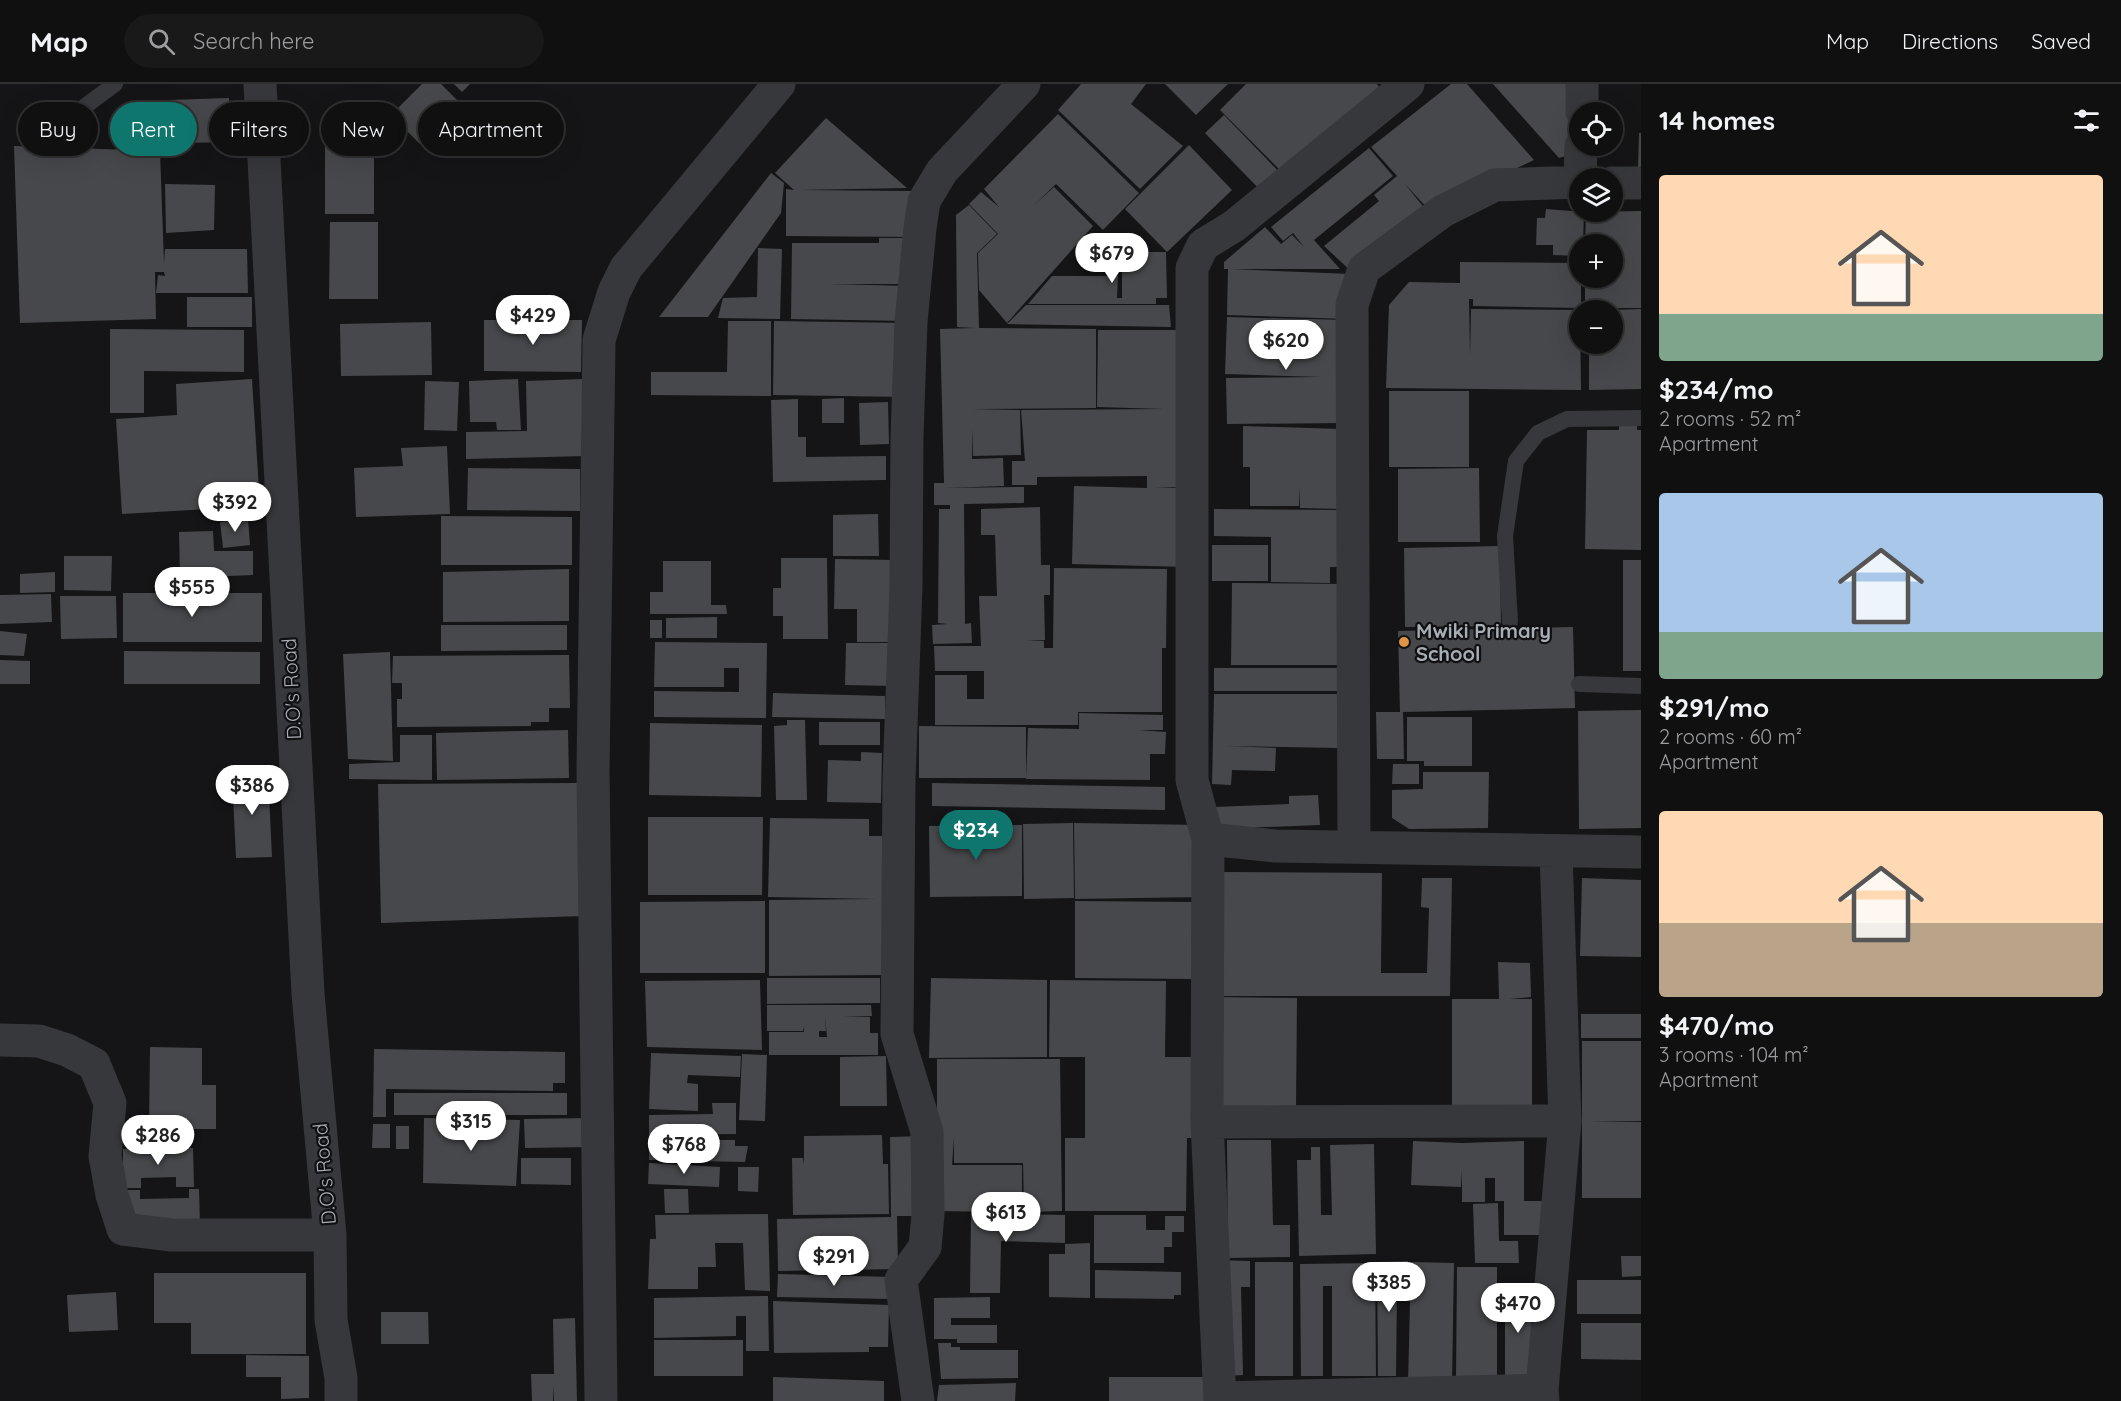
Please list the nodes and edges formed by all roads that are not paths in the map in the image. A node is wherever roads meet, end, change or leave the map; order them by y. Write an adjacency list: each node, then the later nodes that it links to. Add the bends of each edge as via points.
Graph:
1 (115, 84): 7 (lane)
2 (779, 84): 27 (street, via 626,268 599,340 593,771)
3 (1024, 84): 28 (street, via 942,171 924,201 911,322 897,1034 927,1132 925,1247 901,1280)
4 (1408, 84): 16 (street, via 1234,226 1203,245 1191,268 1192,780)
5 (1582, 84): 8 (street)
6 (266, 85): 23 (street, D.O's Road, via 308,994)
7 (91, 102)
8 (1582, 102)
9 (1569, 181): 17 (street, via 1495,185 1443,211 1364,269 1352,305)
10 (1623, 183): 11 (street)
11 (1641, 183)
12 (1641, 417): 13 (lane, via 1568,419 1538,433 1516,461 1505,536)
13 (1510, 622)
14 (1579, 684): 15 (lane)
15 (1641, 686)
16 (1208, 839): 17 (street, via 1275,846); 22 (street)
17 (1354, 846): 18 (street)
18 (1556, 852): 19 (street); 21 (street)
19 (1641, 852)
20 (0, 1040): 23 (street, via 39,1041 94,1064 110,1103 105,1155 123,1229 171,1235)
21 (1565, 1121): 22 (street); 24 (street)
22 (1207, 1122): 25 (street)
23 (330, 1235): 26 (street, D.O's Road, via 331,1320 341,1378)
24 (1543, 1395): 25 (street)
25 (1220, 1399)
26 (340, 1401)
27 (601, 1401)
28 (918, 1401)

